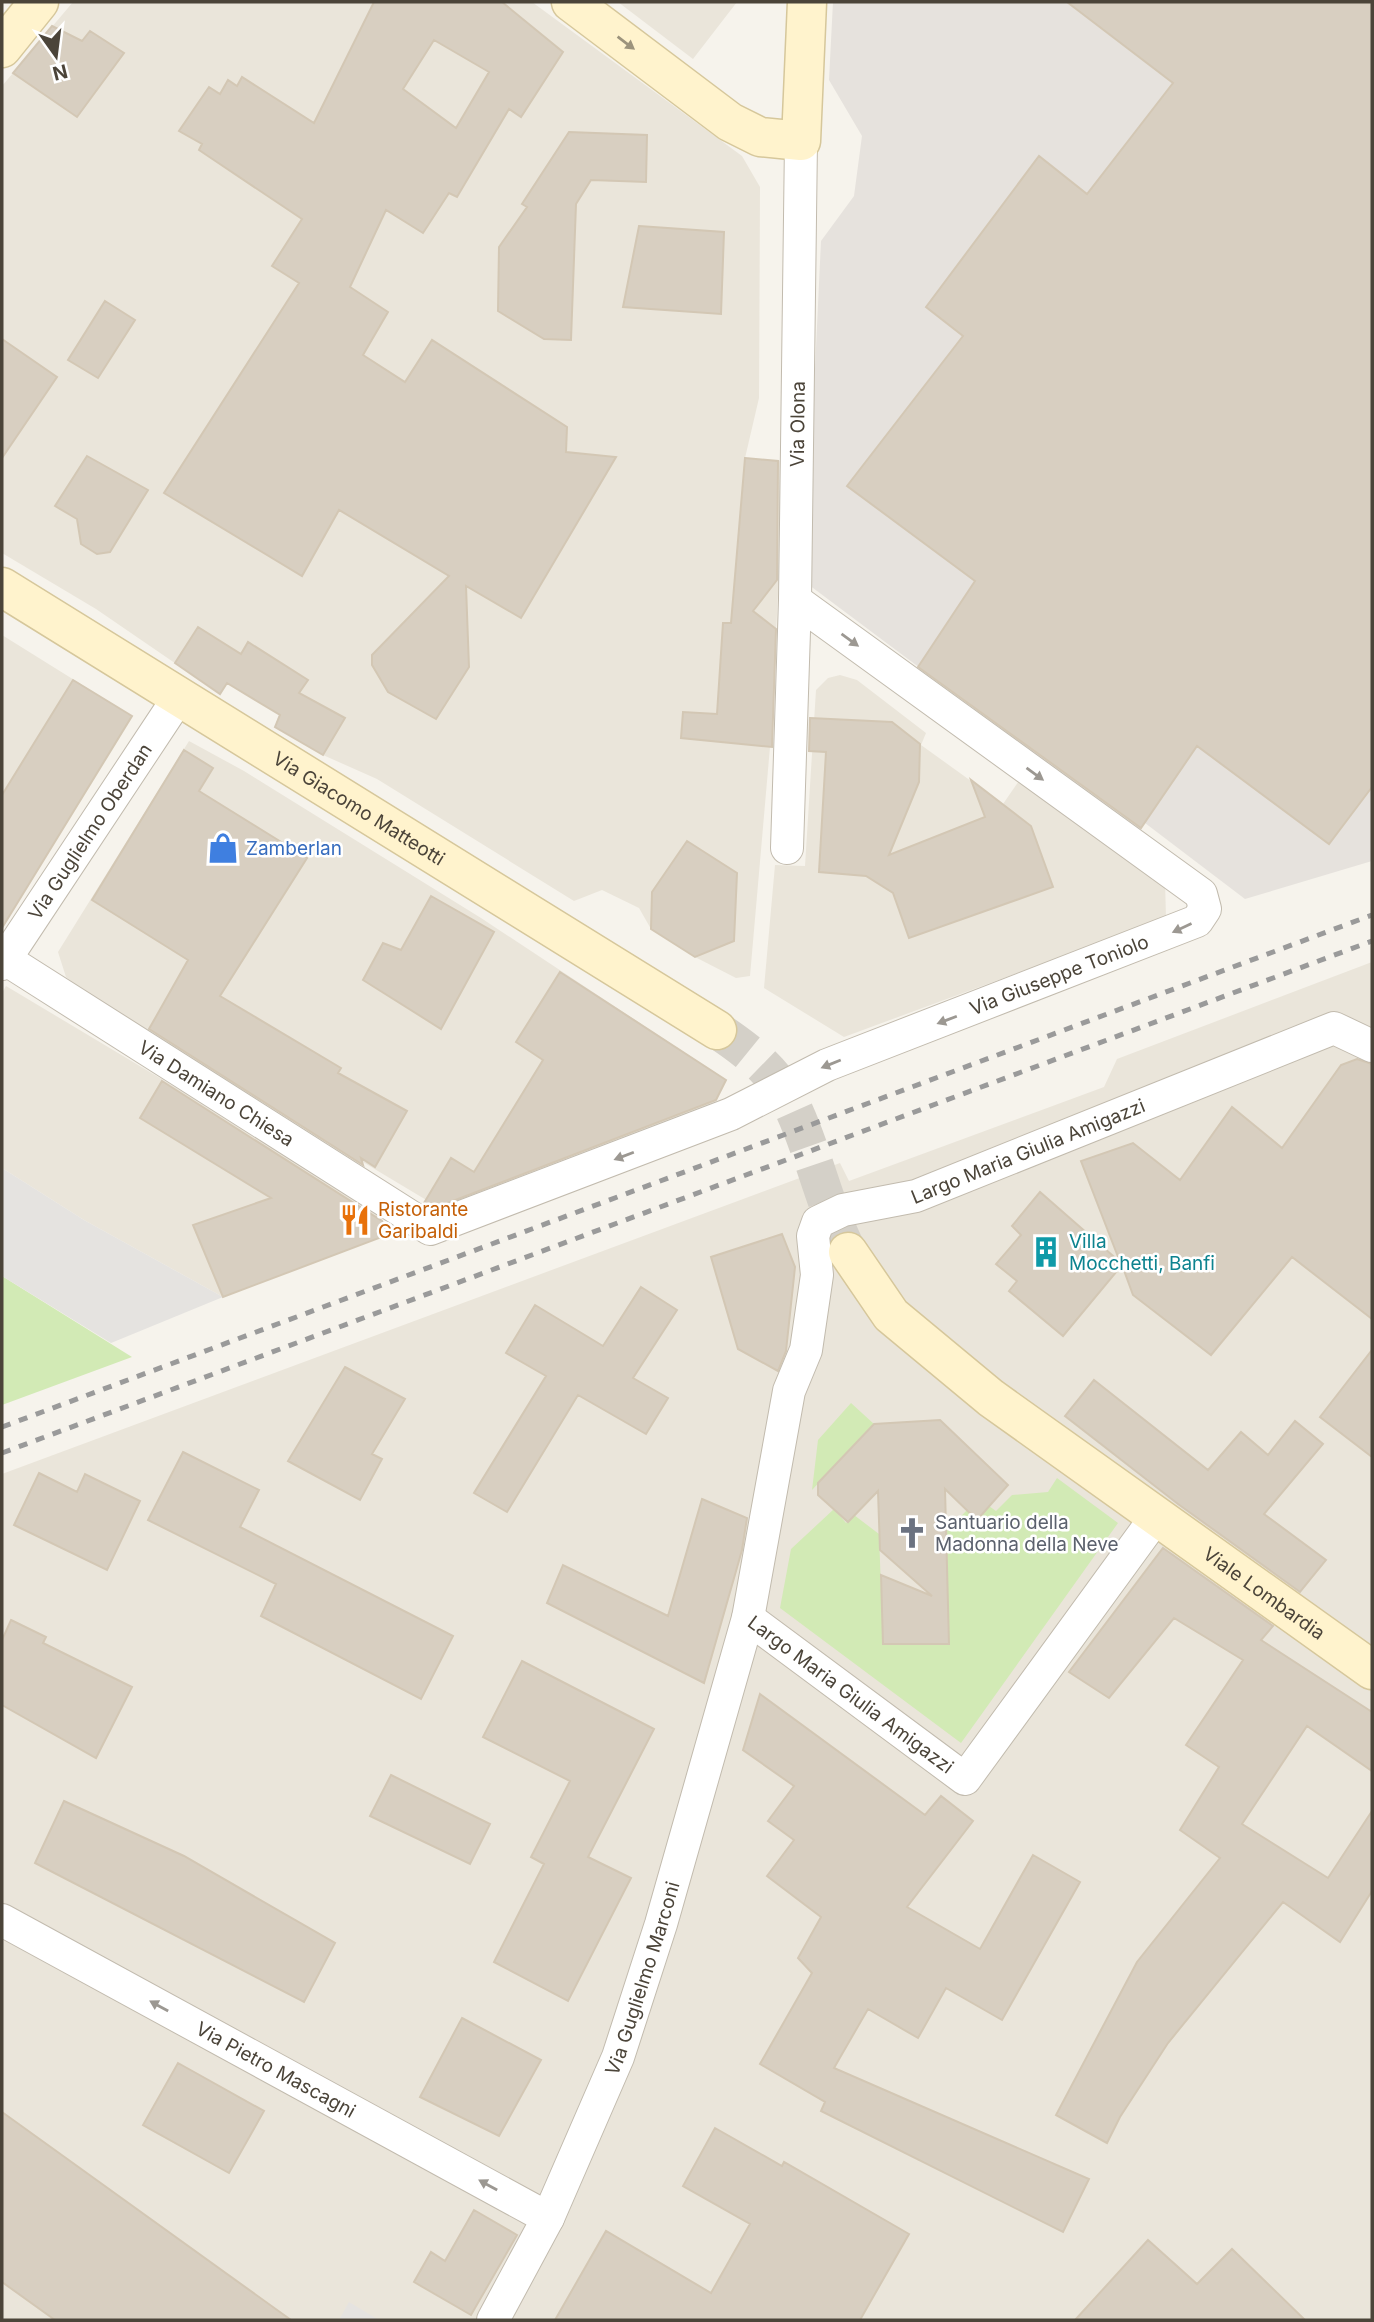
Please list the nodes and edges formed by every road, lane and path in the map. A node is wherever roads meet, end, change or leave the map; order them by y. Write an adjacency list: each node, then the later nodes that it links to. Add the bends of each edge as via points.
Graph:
1 (39, 2): 4 (street)
2 (571, 2): 5 (street, one-way to 5, via 730,122 760,137)
3 (807, 2): 5 (street, Via Olona)
4 (2, 48)
5 (801, 141): 7 (street, Via Olona)
6 (2, 587): 8 (street, Via Giacomo Matteotti)
7 (795, 600): 9 (street, Via Olona); 13 (street, Via Giuseppe Toniolo, one-way to 13, via 1200,894 1205,909 1197,921 1184,928 827,1065 731,1115)
8 (179, 697): 10 (street, Via Guglielmo Oberdan); 11 (street, Via Giacomo Matteotti)
9 (787, 848)
10 (3, 960): 13 (street, Via Damiano Chiesa)
11 (717, 1030)
12 (1372, 1046): 16 (street, Largo Maria Giulia Amigazzi, via 1334,1028 916,1196 843,1210 818,1222 813,1236 817,1275 806,1349 789,1391)
13 (430, 1228)
14 (848, 1252): 15 (street, via 891,1315 991,1398)
15 (1156, 1517): 16 (street, Largo Maria Giulia Amigazzi, via 965,1779); 17 (street, Viale Lombardia)
16 (748, 1618): 19 (street, Via Guglielmo Marconi, via 662,1924 618,2057)
17 (1372, 1670)
18 (2, 1920): 19 (street, Via Pietro Mascagni, one-way to 18)
19 (548, 2218): 20 (street, Via Guglielmo Marconi)
20 (493, 2320)

